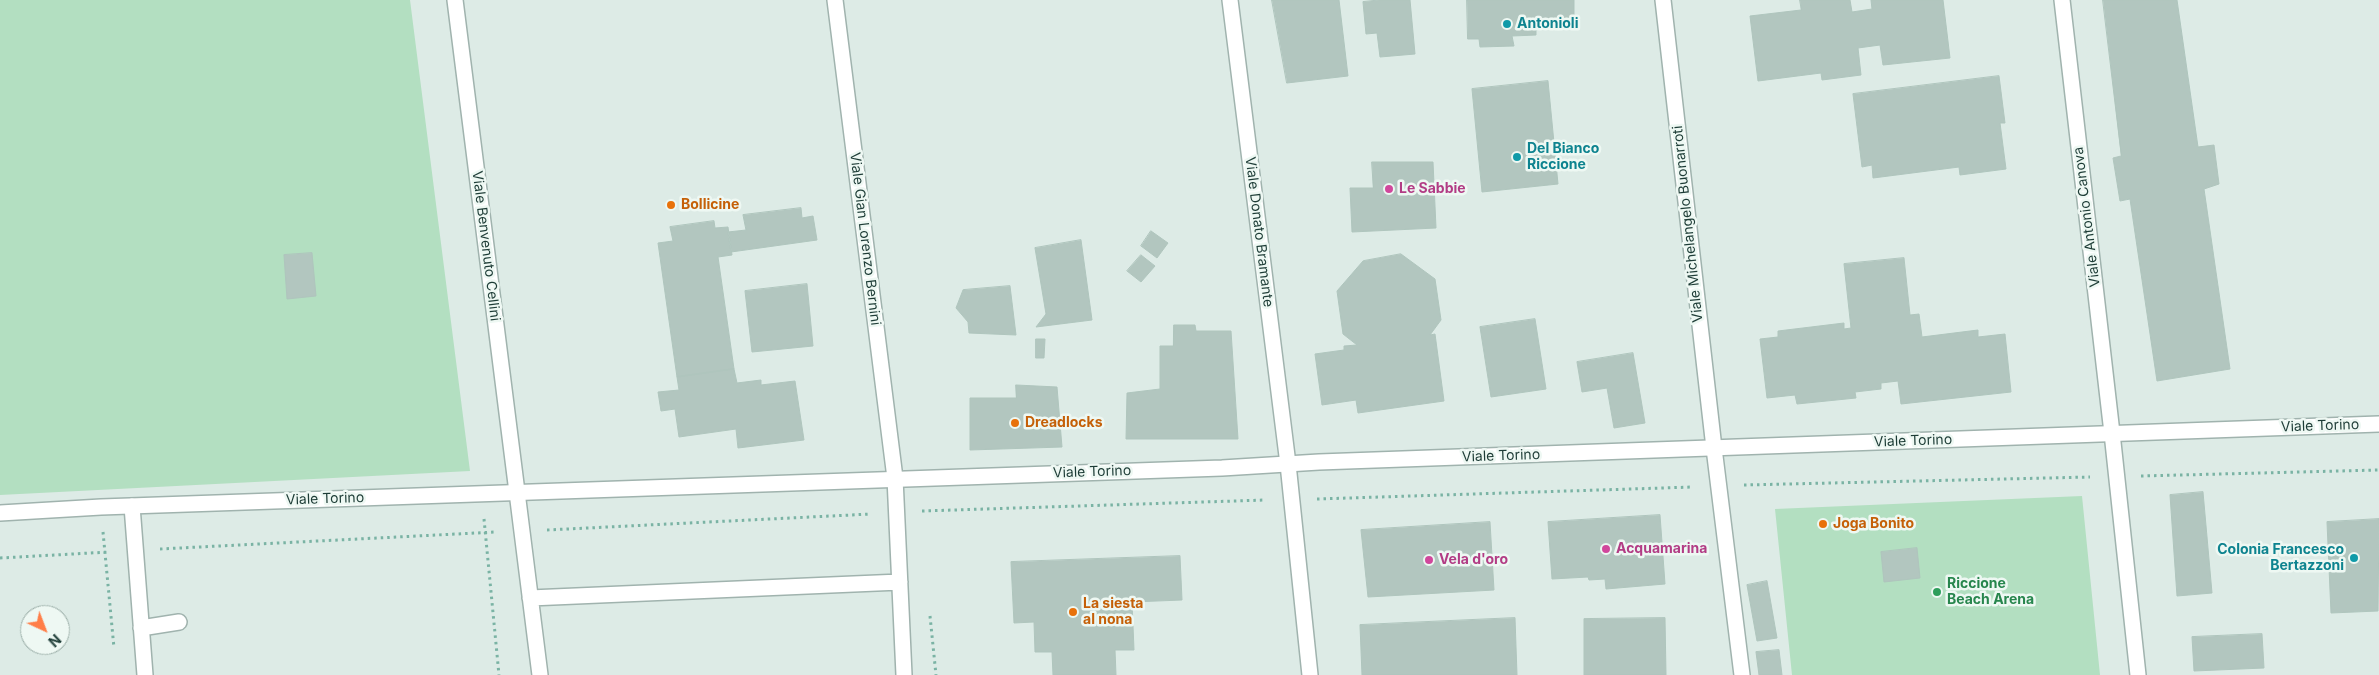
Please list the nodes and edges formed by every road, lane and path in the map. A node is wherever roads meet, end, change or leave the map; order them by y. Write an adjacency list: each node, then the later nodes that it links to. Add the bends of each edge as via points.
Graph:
1 (455, 0): 14 (street, Viale Benvenuto Cellini)
2 (835, 0): 12 (street, Viale Gian Lorenzo Bernini)
3 (1230, 0): 9 (street, Viale Donato Bramante)
4 (1663, 0): 8 (street, Viale Michelangelo Buonarroti)
5 (2062, 0): 7 (street, Viale Antonio Canova)
6 (2379, 424): 7 (street, Viale Torino)
7 (2112, 433): 8 (street, Viale Torino); 11 (street)
8 (1714, 448): 9 (street, Viale Torino); 13 (street)
9 (1288, 464): 12 (street, Viale Torino); 16 (street)
10 (2379, 470): 11 (path)
11 (2116, 476): 13 (path); 37 (street)
12 (895, 478): 14 (street, Viale Torino); 20 (street)
13 (1718, 486): 16 (path); 36 (street)
14 (517, 492): 15 (street, Viale Torino); 21 (street)
15 (482, 493): 17 (street, Viale Torino); 22 (path)
16 (1293, 500): 20 (path); 35 (street)
17 (132, 506): 18 (street, Viale Torino); 23 (street)
18 (101, 507): 19 (street, Viale Torino); 24 (path)
19 (0, 513)
20 (897, 513): 21 (path); 26 (street)
21 (521, 531): 22 (path); 27 (street)
22 (486, 533): 23 (path); 32 (path)
23 (136, 550): 24 (path); 29 (street)
24 (104, 552): 25 (path); 30 (path)
25 (0, 558)
26 (900, 582): 27 (street); 34 (street)
27 (530, 598): 33 (street)
28 (179, 622): 29 (street)
29 (141, 628): 31 (street)
30 (115, 656)
31 (145, 675)
32 (498, 675)
33 (540, 675)
34 (904, 675)
35 (1310, 675)
36 (1742, 675)
37 (2138, 675)

